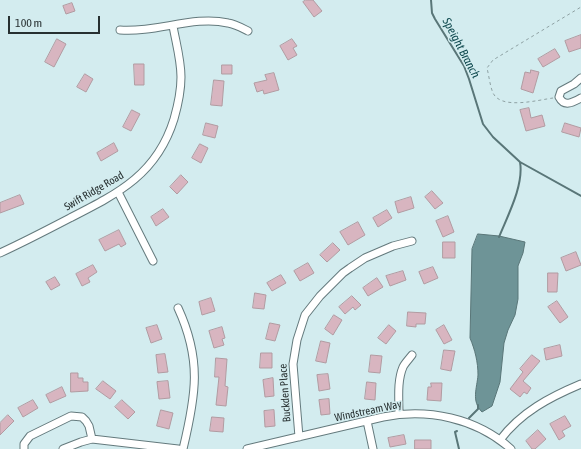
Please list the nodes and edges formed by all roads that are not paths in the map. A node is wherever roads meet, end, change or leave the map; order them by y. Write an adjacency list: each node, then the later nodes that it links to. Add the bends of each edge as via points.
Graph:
1 (173, 26): 2 (street); 3 (street, via 214,21 229,23); 6 (street, Swift Ridge Road, via 181,77 178,107 170,134 151,164)
2 (120, 30)
3 (248, 31)
4 (581, 78): 5 (street, via 561,91 559,97 565,103)
5 (581, 98)
6 (118, 192): 8 (street, Swift Ridge Road); 9 (street)
7 (412, 241): 15 (street, Buckden Place, via 365,258 342,273 305,315 293,364)
8 (0, 254)
9 (153, 261)
10 (178, 308): 21 (street, via 190,342 195,377)
11 (412, 355): 13 (street, via 400,376)
12 (581, 384): 17 (street, via 557,394 527,412)
13 (398, 414): 14 (street, Windstream Way); 17 (street, Windstream Way, via 452,418 468,423)
14 (367, 421): 15 (street, Windstream Way); 23 (street)
15 (299, 437): 22 (street, Windstream Way)
16 (92, 439): 18 (street, via 86,421 82,417 71,416 30,436 24,444); 19 (street); 20 (street)
17 (500, 440): 24 (street, Windstream Way)
18 (24, 449)
19 (63, 449)
20 (178, 449)
21 (184, 449)
22 (247, 449)
23 (373, 449)
24 (511, 449)

